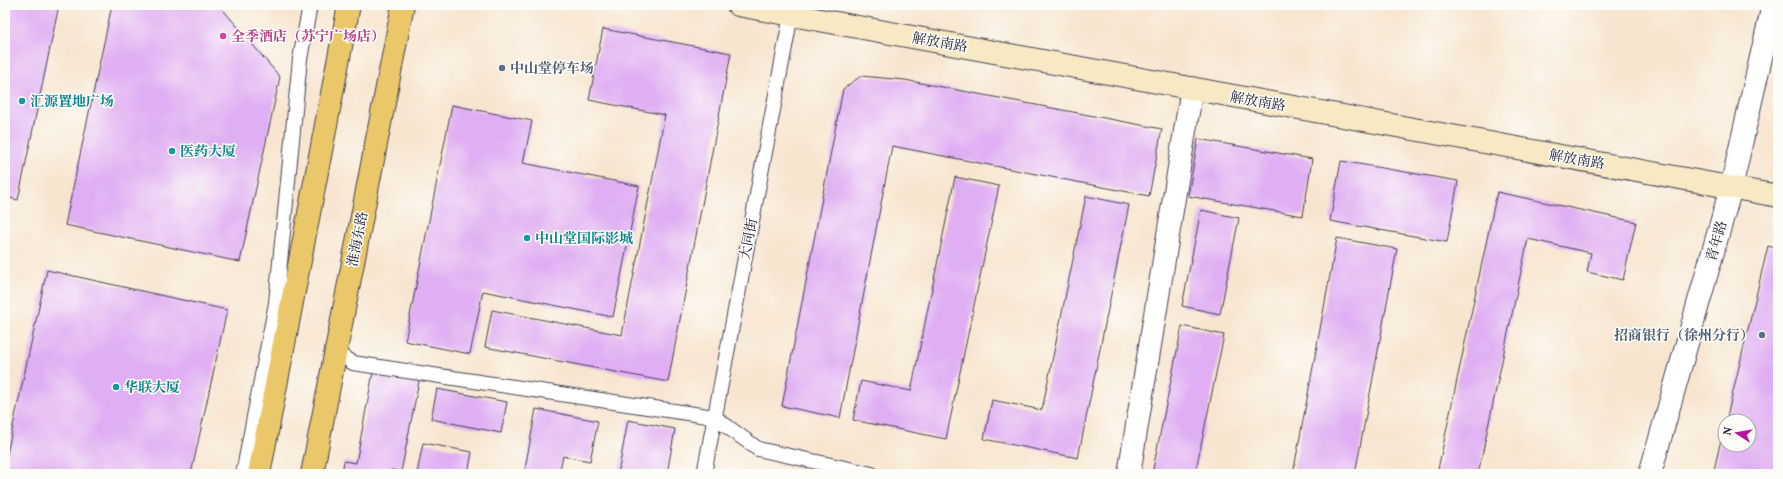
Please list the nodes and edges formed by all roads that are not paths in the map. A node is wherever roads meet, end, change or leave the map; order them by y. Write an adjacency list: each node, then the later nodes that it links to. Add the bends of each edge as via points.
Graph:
1 (310, 5): 12 (lane, via 300,59 276,303)
2 (349, 5): 13 (main road)
3 (403, 5): 10 (main road, 淮海东路)
4 (738, 5): 6 (main road, 解放南路)
5 (1773, 5): 8 (street, 青年路)
6 (792, 10): 7 (main road, 解放南路); 11 (lane, 大同街)
7 (1192, 88): 8 (main road, 解放南路); 17 (street)
8 (1732, 188): 9 (main road, 解放南路); 18 (street, 青年路)
9 (1778, 196)
10 (335, 351): 11 (lane, via 353,363); 14 (main road, 淮海东路)
11 (714, 417): 15 (lane, 大同街); 16 (lane, via 758,449)
12 (243, 474)
13 (259, 474)
14 (312, 474)
15 (704, 474)
16 (872, 474)
17 (1130, 474)
18 (1650, 474)

